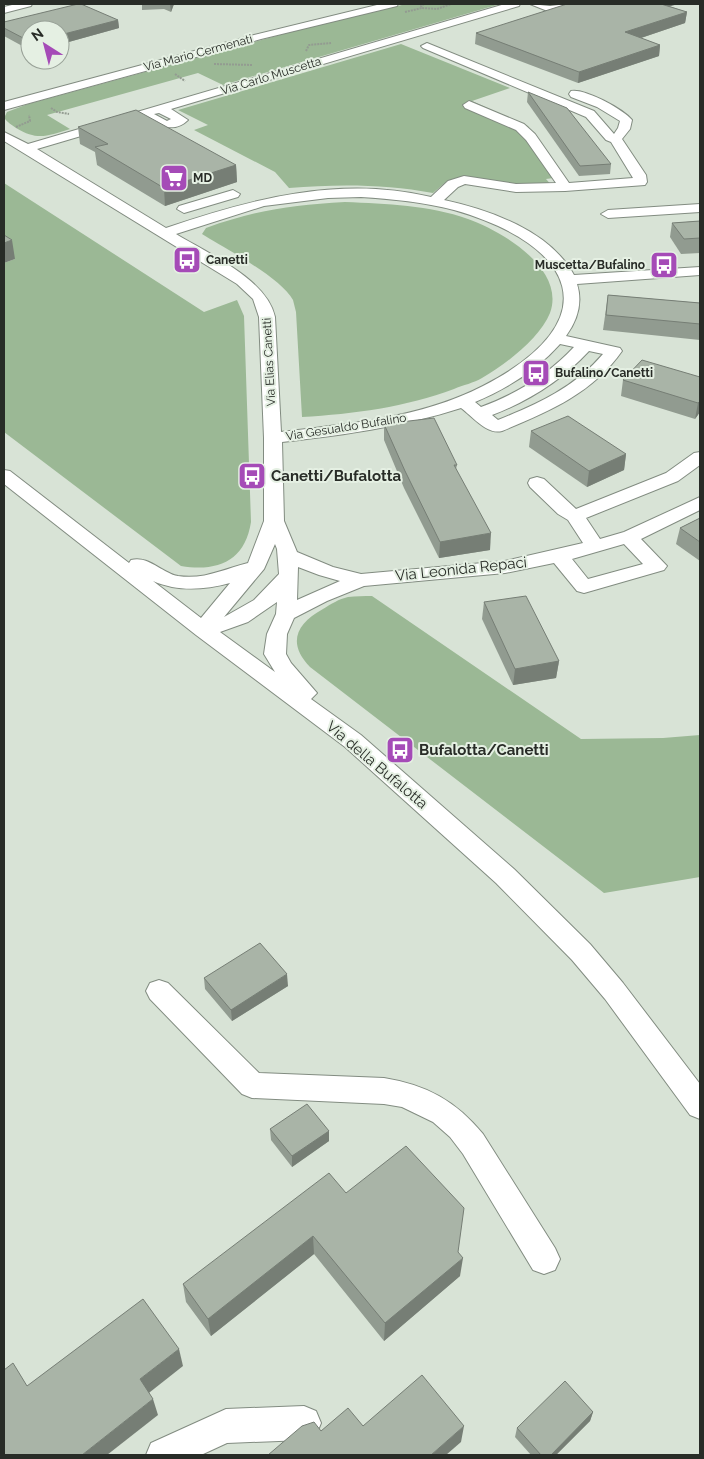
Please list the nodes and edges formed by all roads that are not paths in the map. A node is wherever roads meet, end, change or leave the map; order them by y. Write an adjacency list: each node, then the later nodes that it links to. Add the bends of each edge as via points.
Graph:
1 (27, 4): 6 (street)
2 (393, 4): 12 (street, Via Mario Cermenati, via 258,37)
3 (535, 4): 4 (street, via 550,9 563,5)
4 (559, 4)
5 (516, 9): 7 (street, Via Carlo Muscetta, via 499,8)
6 (4, 10)
7 (411, 34): 8 (street, Via Carlo Muscetta); 9 (street, via 433,44)
8 (398, 38): 9 (street, via 419,48); 13 (street, Via Carlo Muscetta)
9 (427, 46): 16 (street, via 590,114 610,137)
10 (453, 48): 16 (street, via 601,104 626,120)
11 (469, 105): 18 (street, via 520,127 531,136)
12 (5, 107)
13 (161, 109): 14 (street, Via Carlo Muscetta); 14 (street, via 182,120 166,125)
14 (144, 114): 17 (street, Via Carlo Muscetta)
15 (8, 132): 17 (street, Via Elias Canetti)
16 (616, 139): 18 (street, via 639,175 640,182)
17 (27, 148): 28 (street, Via Elias Canetti)
18 (565, 187): 20 (street, via 516,188 464,180 453,184)
19 (210, 200): 22 (street, via 236,194); 24 (street); 25 (street)
20 (434, 202): 21 (street, Via Gesualdo Bufalino); 22 (street, Via Gesualdo Bufalino, via 385,196 332,195)
21 (463, 203): 27 (street, Via Gesualdo Bufalino); 27 (street, via 477,201 501,209)
22 (245, 207): 25 (street, Via Gesualdo Bufalino)
23 (700, 208): 26 (street)
24 (184, 209)
25 (225, 212): 28 (street, Via Gesualdo Bufalino)
26 (608, 214)
27 (483, 215): 30 (street, Via Gesualdo Bufalino, via 536,243 556,261)
28 (164, 234): 35 (street, Via Elias Canetti, via 247,285 264,303)
29 (700, 271): 30 (street)
30 (569, 280): 31 (street, Via Gesualdo Bufalino, via 571,312)
31 (557, 339): 32 (street); 33 (street, Via Gesualdo Bufalino, via 518,373)
32 (585, 345): 34 (street, via 571,362 540,385); 34 (street, via 614,351 601,369 582,385 541,408 496,427)
33 (464, 402): 34 (street); 35 (street, Via Gesualdo Bufalino, via 385,423)
34 (479, 414)
35 (273, 438): 41 (street, Via Elias Canetti)
36 (700, 457): 40 (street, via 672,476)
37 (4, 475): 42 (street, Via della Bufalotta)
38 (537, 483): 40 (street)
39 (700, 503): 43 (street, Via Leonida Repaci)
40 (575, 516): 44 (street)
41 (274, 521): 45 (street); 47 (street)
42 (80, 535): 47 (street, via 112,546 150,573 172,582 213,580); 51 (street, Via della Bufalotta)
43 (628, 537): 44 (street, Via Leonida Repaci); 46 (street, via 657,566 584,587)
44 (595, 546): 46 (street, Via Leonida Repaci)
45 (288, 554): 48 (street); 49 (street, Via Leonida Repaci, via 326,571)
46 (560, 556): 49 (street, Via Leonida Repaci, via 505,567)
47 (257, 565): 51 (street)
48 (289, 576): 50 (street); 51 (street, via 269,600 248,615)
49 (361, 580): 50 (street, Via Leonida Repaci)
50 (286, 614): 52 (street, via 275,642 275,654 280,664)
51 (203, 630): 52 (street, Via della Bufalotta)
52 (353, 741): 54 (street, Via della Bufalotta, via 505,876 581,952 650,1037)
53 (160, 991): 55 (street, via 252,1084 394,1092 424,1102 443,1113 473,1144)
54 (700, 1106)
55 (544, 1259)
56 (304, 1423): 57 (street, via 226,1426)
57 (163, 1455)

